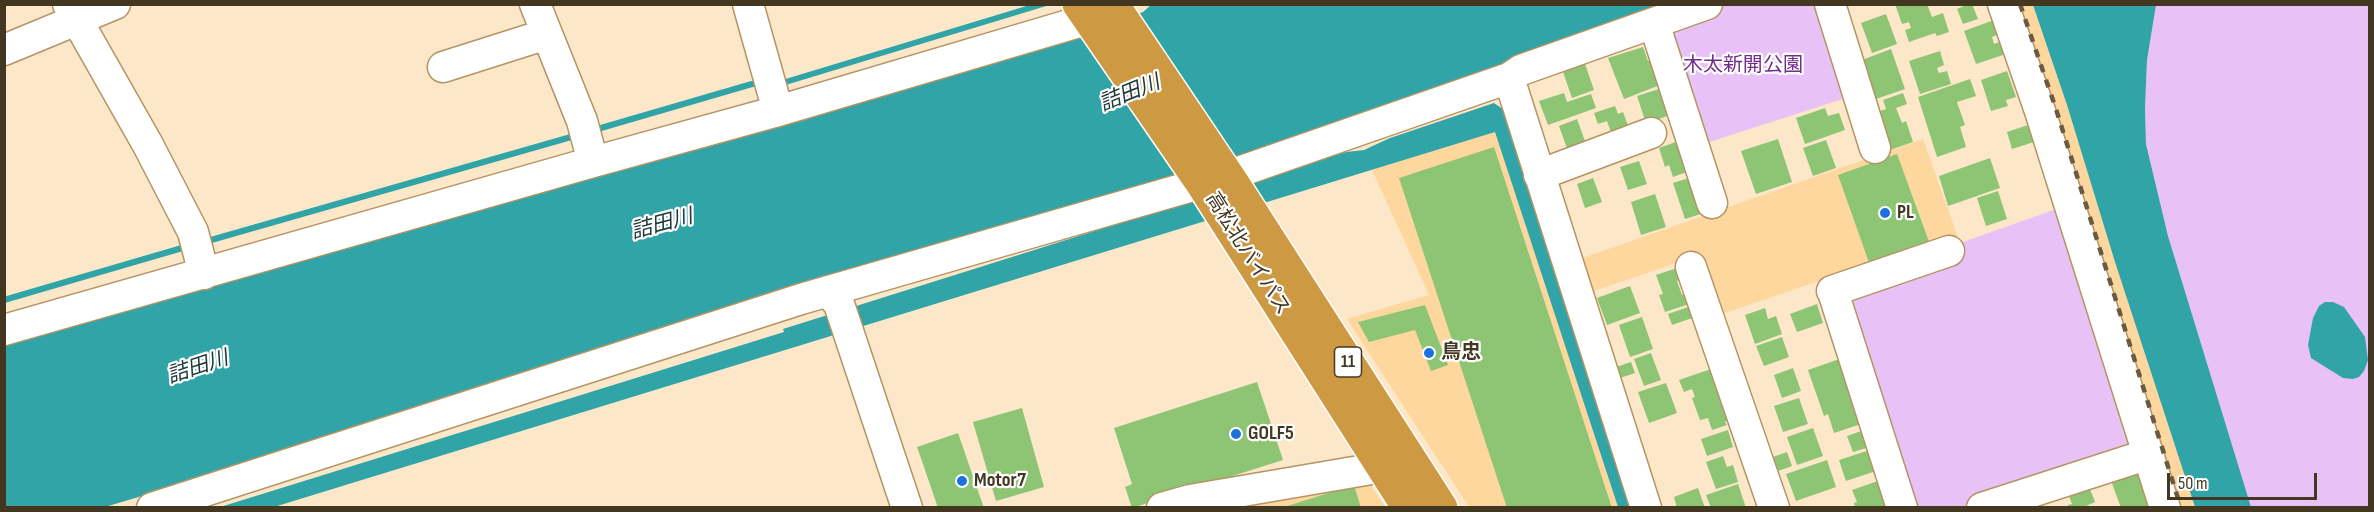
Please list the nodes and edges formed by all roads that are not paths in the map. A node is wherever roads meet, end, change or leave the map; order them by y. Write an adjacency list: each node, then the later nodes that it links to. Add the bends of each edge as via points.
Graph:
1 (114, 4): 7 (street)
2 (535, 4): 10 (street)
3 (748, 4): 14 (street)
4 (1707, 4): 9 (street)
5 (1830, 4): 17 (street)
6 (2003, 4): 27 (street)
7 (73, 12): 11 (street); 23 (street, via 148,145)
8 (1105, 12): 14 (street); 19 (highway, 高松北バイパス / 11)
9 (1654, 23): 13 (street, via 1521,70); 20 (street)
10 (547, 34): 12 (street); 16 (street)
11 (4, 50)
12 (443, 67)
13 (1509, 78): 18 (street); 19 (street)
14 (776, 104): 16 (street)
15 (1651, 133): 18 (street)
16 (589, 143): 23 (street)
17 (1875, 148)
18 (1539, 175): 34 (street)
19 (1215, 180): 21 (highway, 高松北バイパス / 11); 25 (street)
20 (1712, 203)
21 (1241, 221): 28 (highway, 高松北バイパス / 11); 33 (highway, 高松北バイパス / 11)
22 (1948, 251): 36 (street, via 1833,293)
23 (199, 254): 26 (street)
24 (1691, 267): 35 (street)
25 (838, 308): 29 (street); 30 (street)
26 (4, 330)
27 (2149, 454): 37 (street); 38 (street)
28 (1383, 467): 31 (street); 32 (highway, 高松北バイパス / 11)
29 (152, 507)
30 (907, 507)
31 (1162, 507)
32 (1409, 507)
33 (1441, 507)
34 (1646, 507)
35 (1774, 507)
36 (1902, 507)
37 (1982, 507)
38 (2165, 507)

